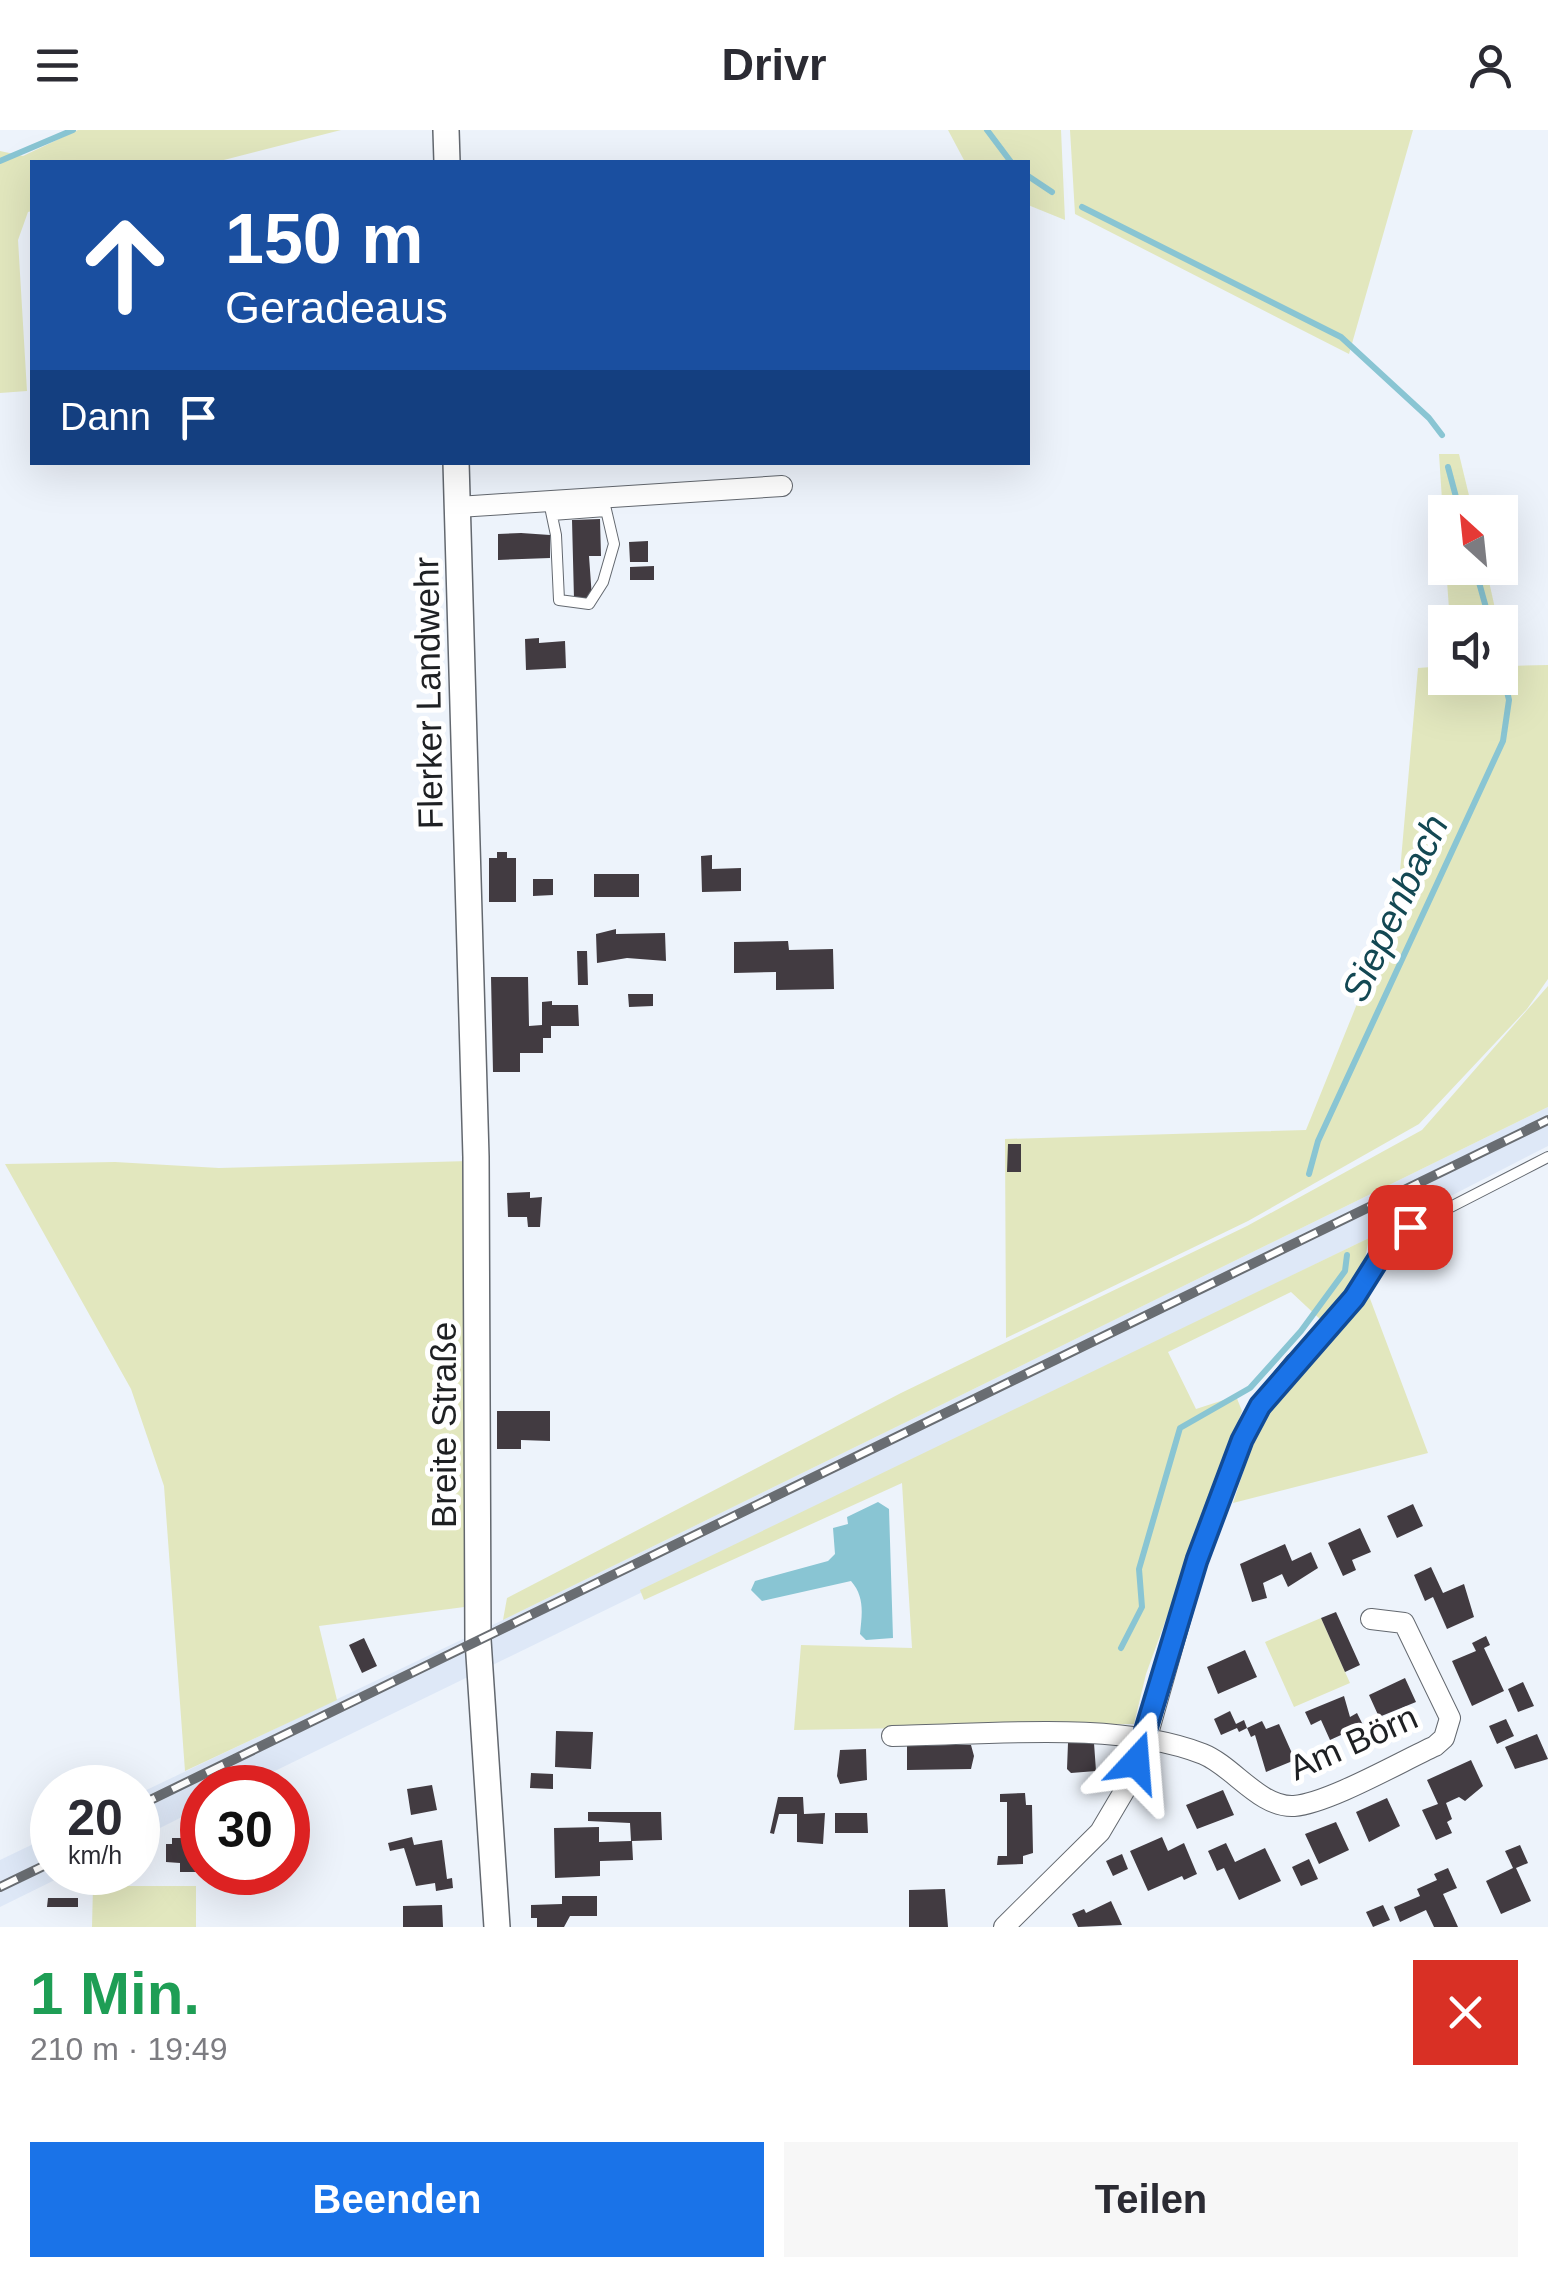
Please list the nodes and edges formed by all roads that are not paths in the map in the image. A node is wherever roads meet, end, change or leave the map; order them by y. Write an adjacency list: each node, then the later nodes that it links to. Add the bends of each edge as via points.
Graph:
1 (446, 130): 2 (street)
2 (447, 160)
3 (456, 465): 6 (street, Flerker Landwehr)
4 (782, 486): 5 (street)
5 (604, 504): 7 (street); 7 (lane, via 614,544 589,604 559,600)
6 (458, 507): 7 (street); 8 (street, Flerker Landwehr)
7 (550, 508)
8 (469, 921): 14 (street, Breite Straße, via 478,1640)
9 (1548, 1157): 10 (lane, via 1398,1234 1354,1298)
10 (1296, 1363): 13 (street, via 1242,1440 1197,1560)
11 (1371, 1619): 13 (street, Am Börn, via 1404,1623 1450,1718 1434,1746 1314,1801 1284,1806 1226,1764)
12 (892, 1736): 13 (street, Am Börn)
13 (1147, 1737): 15 (street, via 1100,1832)
14 (497, 1927)
15 (1004, 1927)

